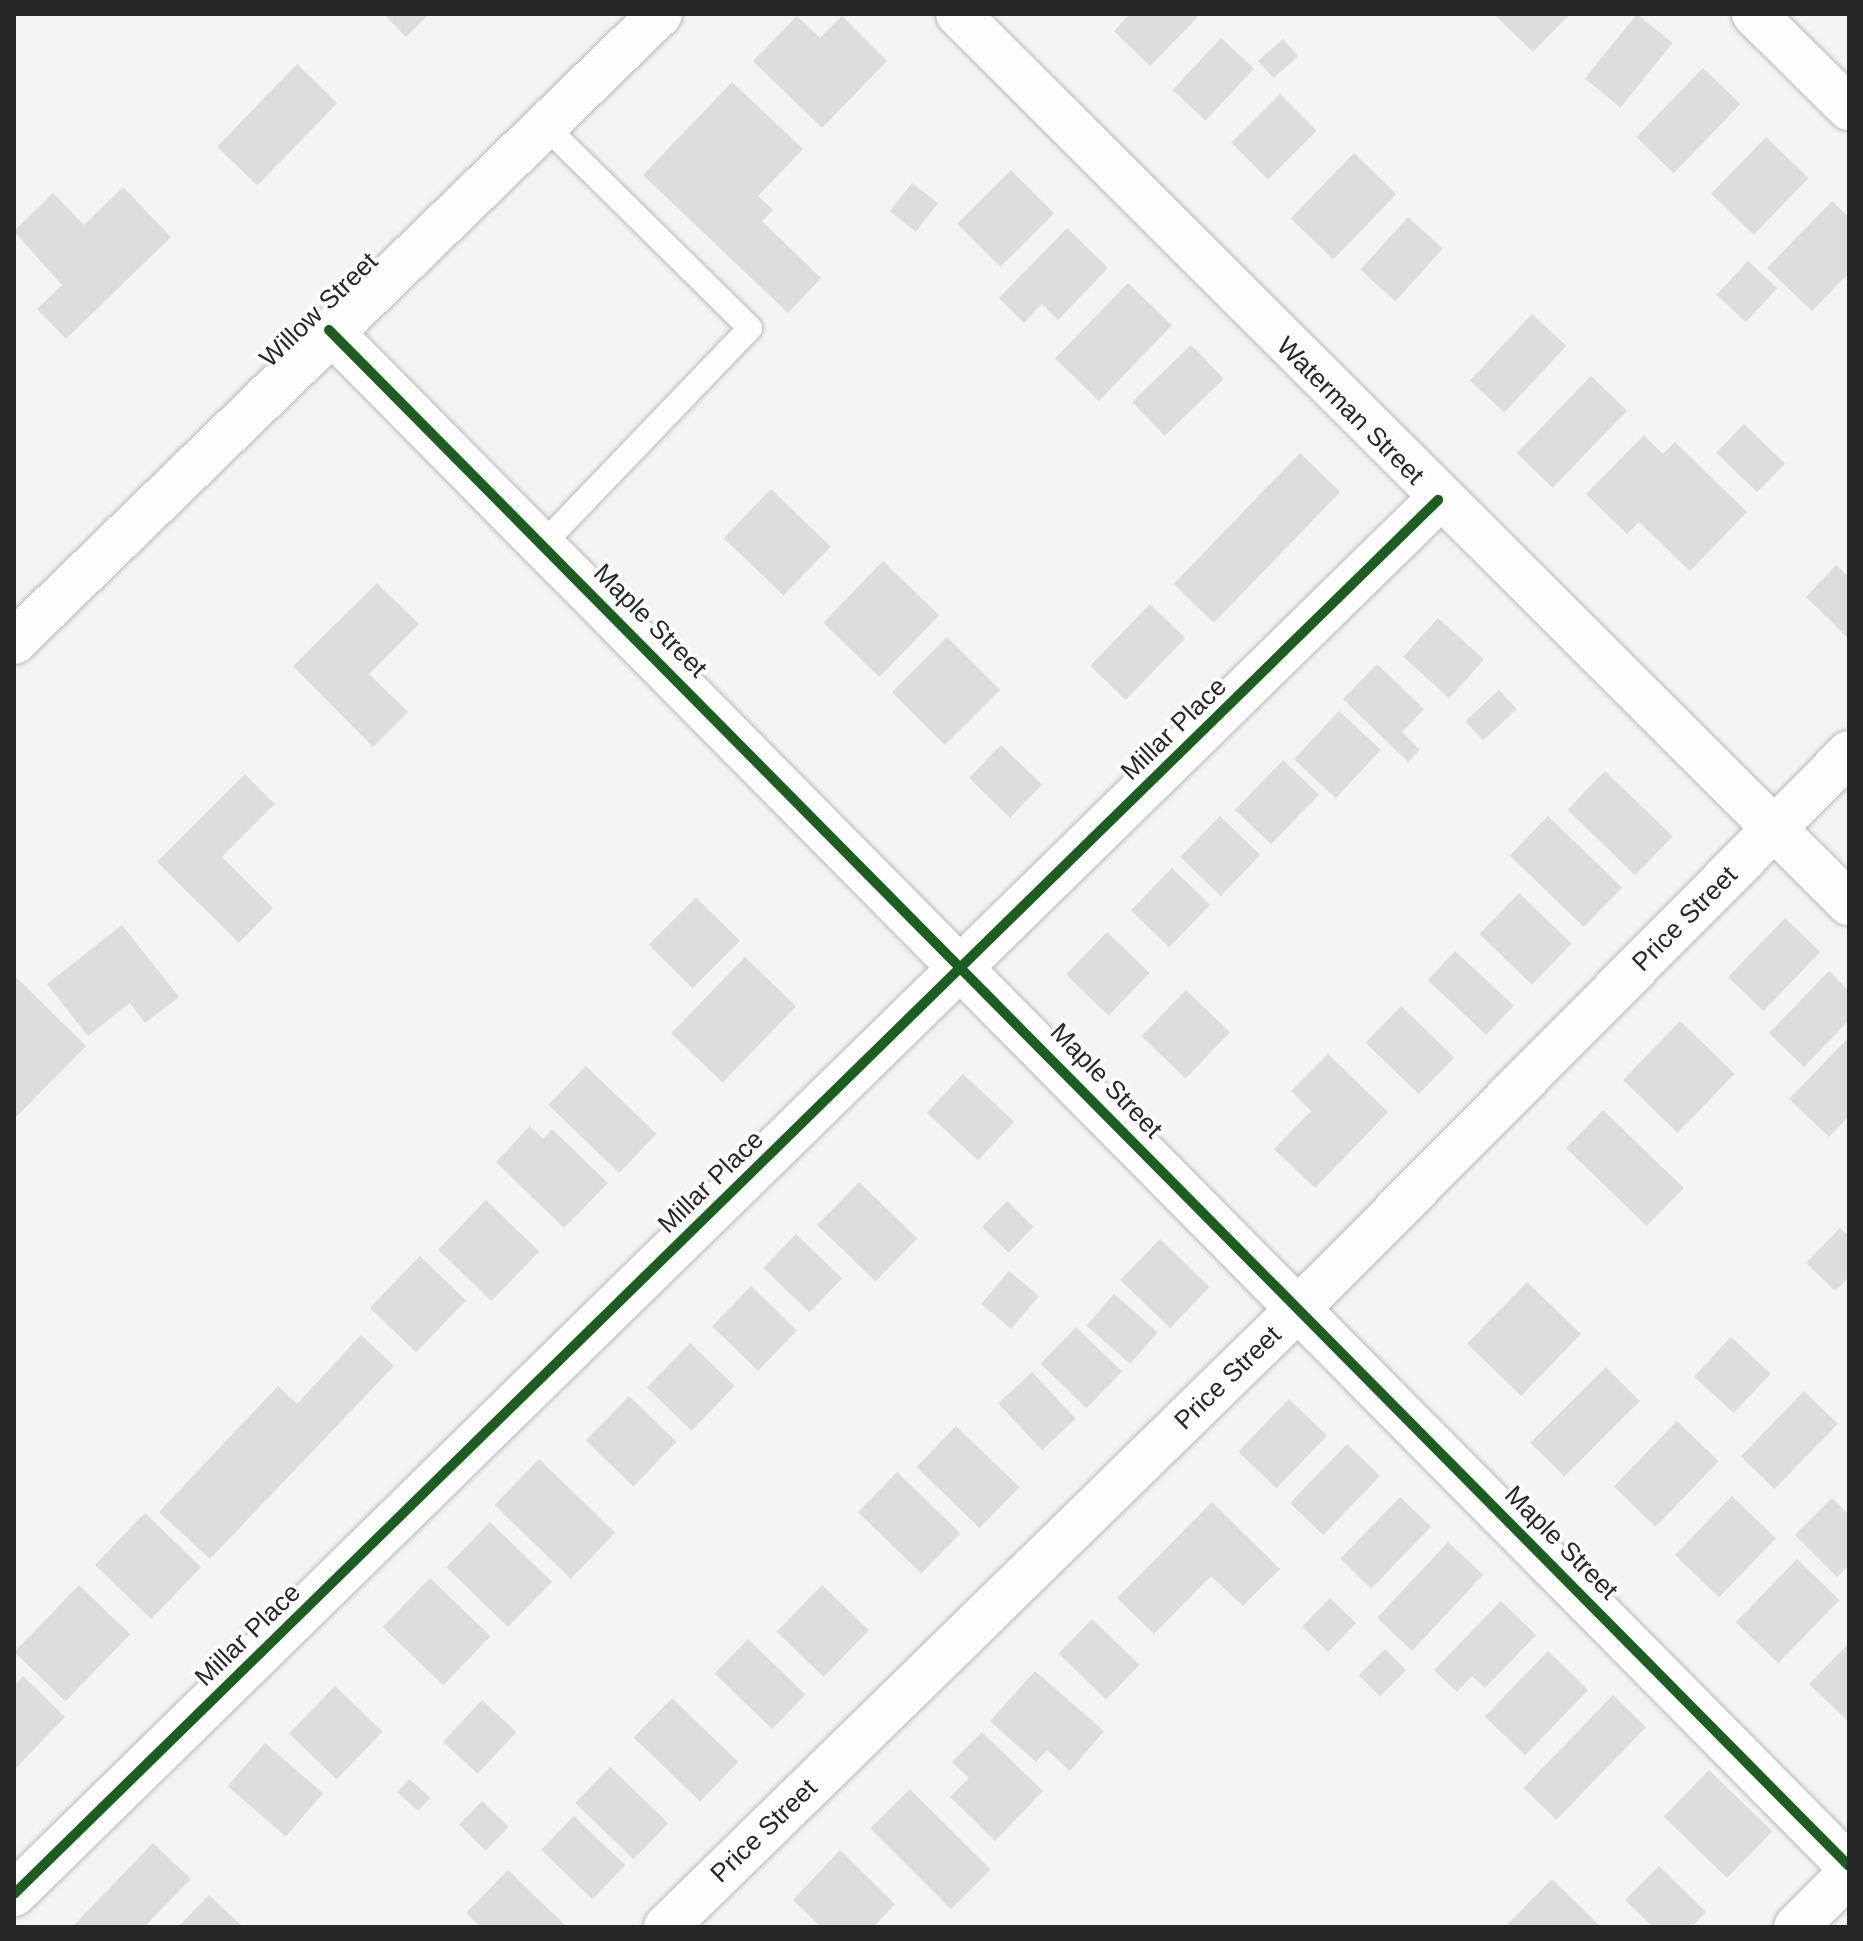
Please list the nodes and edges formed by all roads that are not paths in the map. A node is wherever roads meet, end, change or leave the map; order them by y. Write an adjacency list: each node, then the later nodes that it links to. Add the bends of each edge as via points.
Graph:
1 (660, 14): 5 (street, Willow Street)
2 (958, 14): 7 (street, Waterman Street)
3 (1754, 14): 4 (street)
4 (1849, 108)
5 (544, 125): 6 (street, Willow Street); 8 (lane, via 750,328)
6 (329, 330): 8 (street, Maple Street); 9 (street, Willow Street)
7 (1438, 500): 11 (street, Waterman Street); 13 (street, Millar Place)
8 (543, 544): 13 (street, Maple Street)
9 (14, 642)
10 (1849, 753): 11 (street, Price Street)
11 (1774, 829): 12 (street, Waterman Street); 14 (street, Price Street)
12 (1849, 903)
13 (963, 967): 14 (street, Maple Street); 17 (street, Millar Place)
14 (1298, 1309): 15 (street, Maple Street); 18 (street, Price Street)
15 (1849, 1866)
16 (1849, 1874): 19 (street)
17 (14, 1894)
18 (666, 1927)
19 (1796, 1927)

